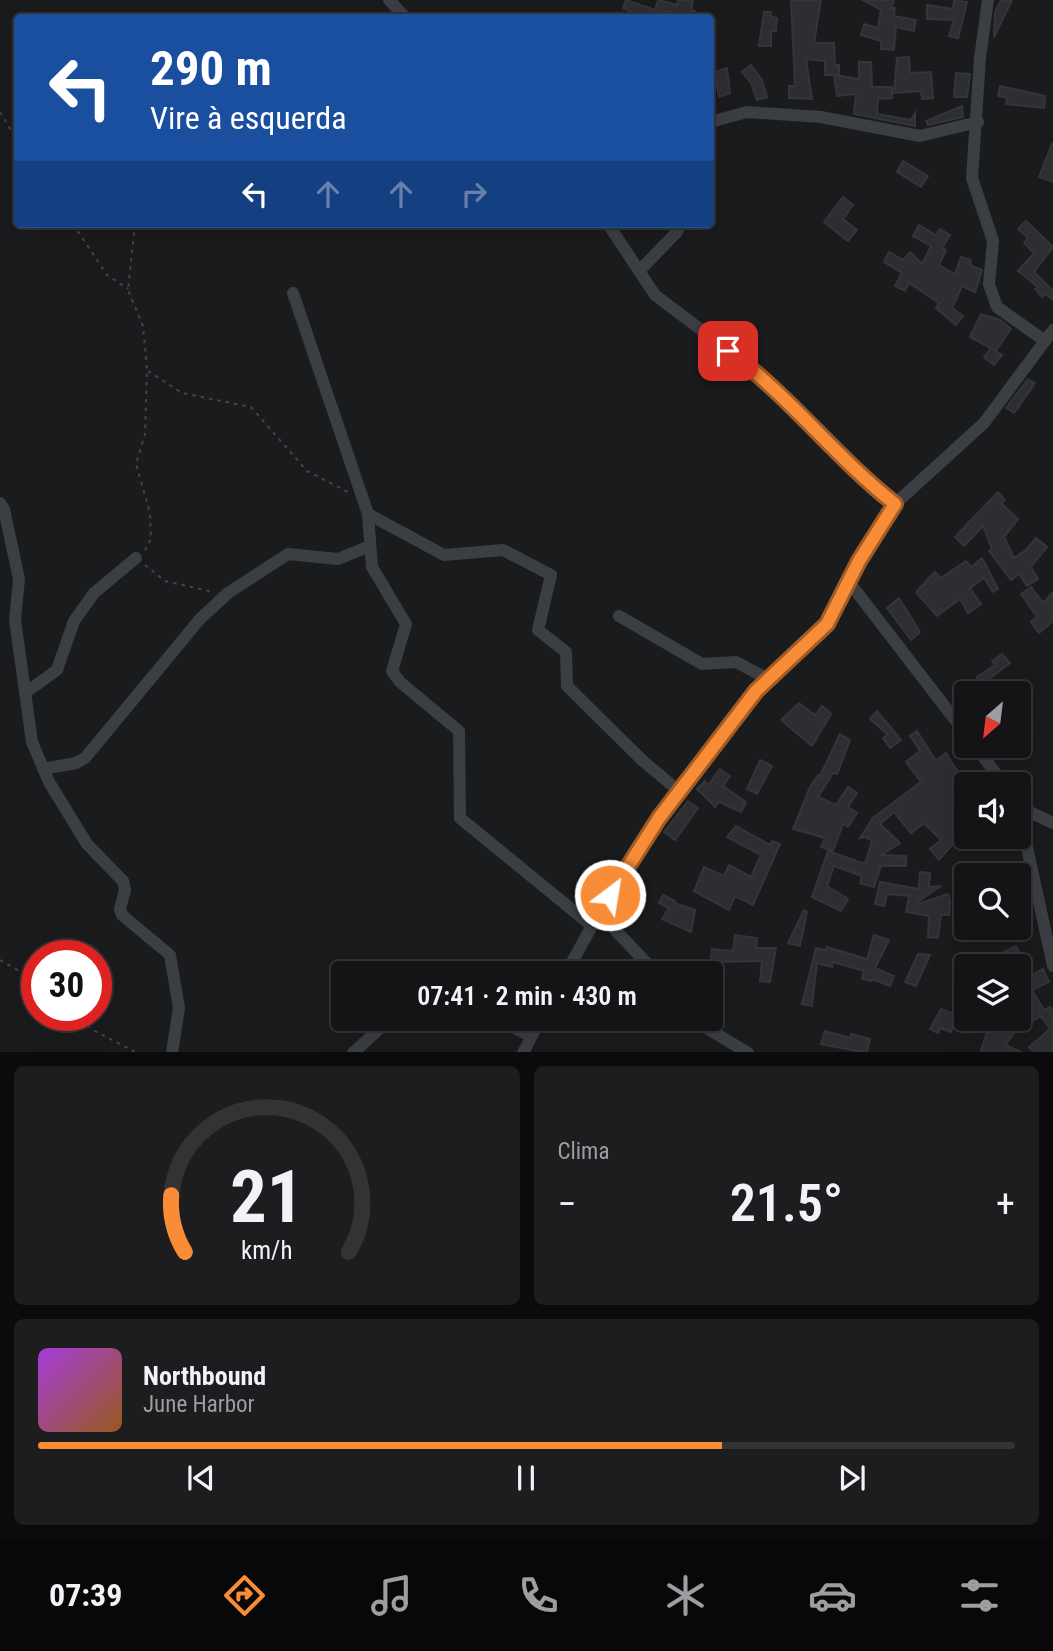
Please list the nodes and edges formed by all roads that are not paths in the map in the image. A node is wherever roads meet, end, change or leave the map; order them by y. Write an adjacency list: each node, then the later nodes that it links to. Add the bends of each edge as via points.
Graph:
1 (389, 0): 3 (street)
2 (988, 0): 5 (street)
3 (402, 14)
4 (714, 121): 5 (street, via 747,112 821,117 920,136)
5 (978, 122): 11 (street, via 972,177 993,241 992,301)
6 (611, 228): 8 (street)
7 (678, 228): 8 (street)
8 (639, 271): 13 (street, via 656,295 761,375 808,419 843,461)
9 (293, 293): 14 (street)
10 (1053, 330): 11 (street)
11 (1045, 341): 13 (street, via 984,423)
12 (0, 503): 20 (street, via 19,579 16,621)
13 (895, 504): 17 (street)
14 (368, 514): 15 (street); 25 (street, via 444,555 503,550 551,575 538,630 566,652 567,686)
15 (370, 546): 23 (street, via 338,559 288,554 228,593 200,619 85,758); 30 (street, via 372,567 406,624 392,671 459,732 462,821)
16 (136, 558): 20 (street, via 94,593 74,621 57,670)
17 (849, 582): 19 (street, via 827,624); 21 (street)
18 (618, 616): 19 (street, via 702,664 736,662)
19 (768, 679): 25 (street)
20 (25, 693): 23 (street, via 32,742)
21 (954, 718)
22 (984, 758): 24 (street)
23 (43, 769): 39 (street, via 87,844 123,881 122,915 170,955 179,1008)
24 (995, 772)
25 (680, 792): 29 (street, via 643,839)
26 (1031, 812): 27 (street)
27 (1053, 823)
28 (1028, 849): 33 (street)
29 (599, 913): 30 (street); 32 (street)
30 (592, 926): 31 (street)
31 (573, 961)
32 (645, 961)
33 (1053, 966)
34 (376, 1031): 40 (street)
35 (521, 1031): 38 (street)
36 (534, 1031): 38 (street)
37 (712, 1031): 42 (street)
38 (531, 1036): 41 (street)
39 (172, 1052)
40 (353, 1052)
41 (523, 1052)
42 (748, 1052)

